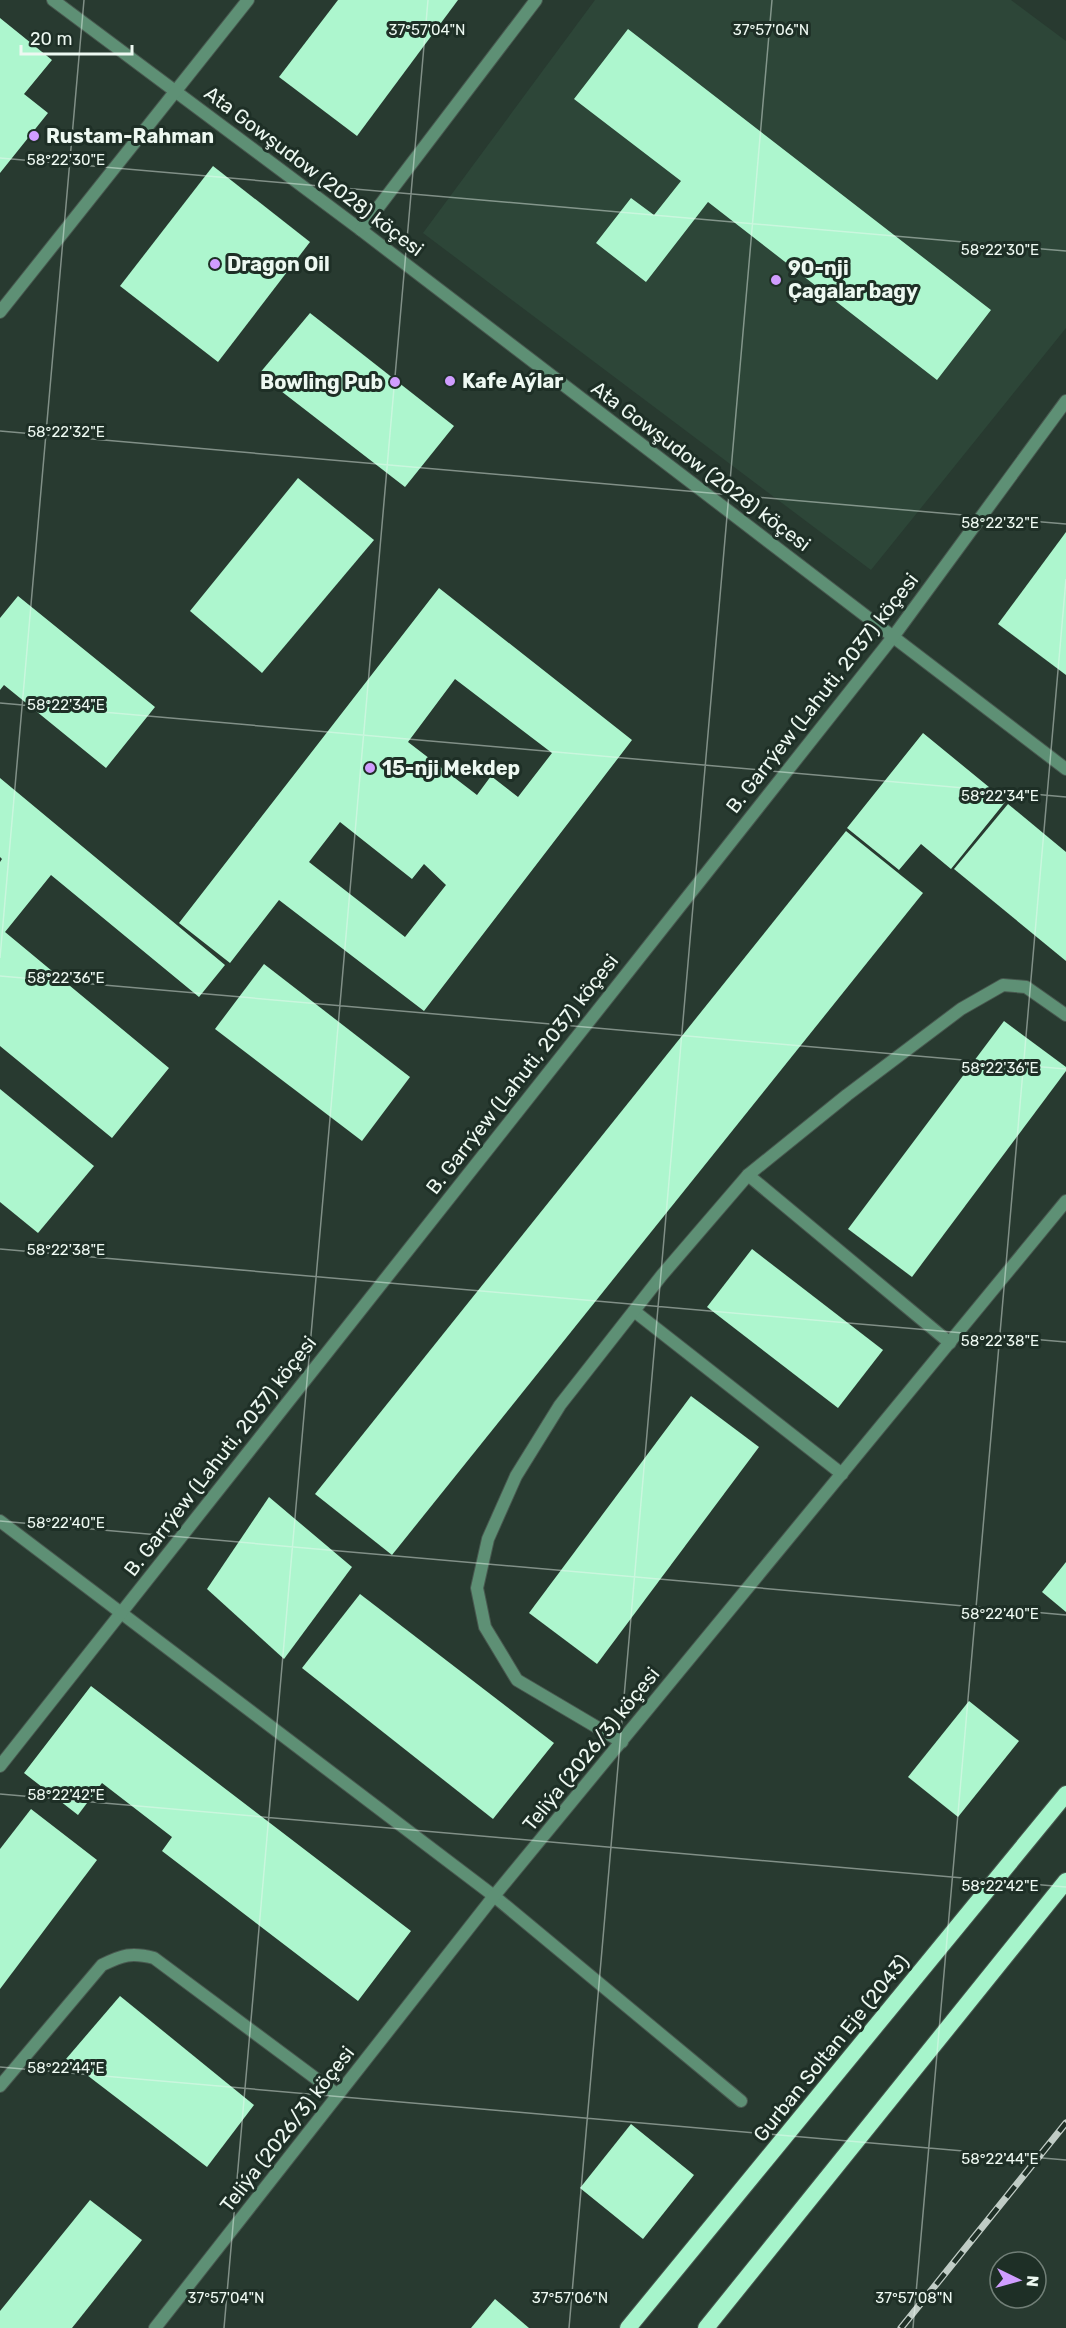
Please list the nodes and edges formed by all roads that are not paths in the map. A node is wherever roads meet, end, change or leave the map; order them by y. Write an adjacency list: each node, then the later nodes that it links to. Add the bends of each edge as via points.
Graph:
1 (53, 0): 4 (street, Ata Gowşudow (2028) köçesi)
2 (248, 0): 4 (street)
3 (536, 0): 5 (street)
4 (175, 92): 5 (street, Ata Gowşudow (2028) köçesi); 6 (street)
5 (362, 230): 8 (street, Ata Gowşudow (2028) köçesi)
6 (0, 312)
7 (1066, 401): 8 (street, B. Garrýew (Lahuti, 2037) köçesi)
8 (893, 637): 9 (street, Ata Gowşudow (2028) köçesi); 17 (street, B. Garrýew (Lahuti, 2037) köçesi)
9 (1066, 768)
10 (1066, 1015): 11 (street, via 1026,987 1003,985 952,1016)
11 (748, 1175): 13 (street); 14 (street)
12 (1066, 1202): 14 (street, Teliýa (2026/3) köçesi)
13 (634, 1311): 15 (street); 18 (street, via 560,1405 516,1476 488,1539 477,1588 485,1627 517,1680)
14 (950, 1342): 15 (street, Teliýa (2026/3) köçesi)
15 (842, 1474): 18 (street, Teliýa (2026/3) köçesi)
16 (0, 1521): 17 (street)
17 (121, 1612): 19 (street, B. Garrýew (Lahuti, 2037) köçesi); 22 (street)
18 (622, 1742): 22 (street, Teliýa (2026/3) köçesi)
19 (0, 1766)
20 (1066, 1794): 27 (highway, Gurban Soltan Eje (2043))
21 (1066, 1881): 28 (highway)
22 (495, 1896): 24 (street, Teliýa (2026/3) köçesi); 25 (street)
23 (0, 2086): 24 (street, via 102,1965 123,1955 137,1954 154,1958)
24 (338, 2095): 26 (street, Teliýa (2026/3) köçesi)
25 (741, 2101)
26 (155, 2328)
27 (628, 2328)
28 (706, 2328)

